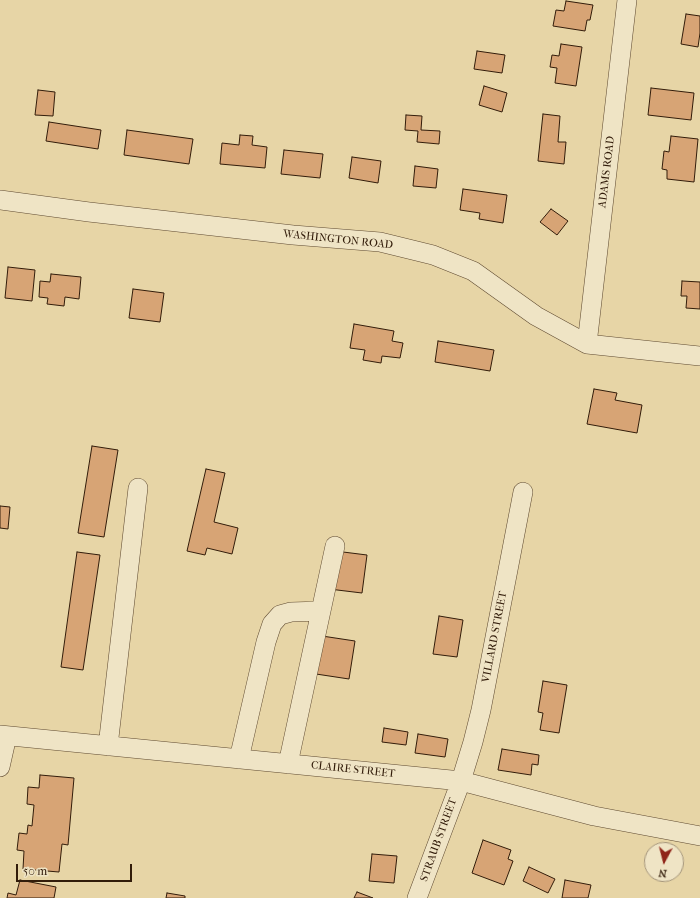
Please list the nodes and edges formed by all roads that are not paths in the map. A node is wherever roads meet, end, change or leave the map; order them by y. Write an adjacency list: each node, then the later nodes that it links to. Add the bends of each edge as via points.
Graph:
1 (628, 0): 3 (street, ADAMS ROAD)
2 (0, 200): 3 (street, WASHINGTON ROAD, via 293,235 380,242 433,255 472,271 536,316)
3 (587, 344): 4 (street, WASHINGTON ROAD)
4 (700, 356)
5 (138, 488): 10 (street)
6 (523, 492): 14 (street, VILLARD STREET, via 481,710)
7 (335, 546): 8 (street)
8 (321, 611): 11 (street, via 291,612 280,616 272,624); 12 (street)
9 (3, 736): 10 (street, CLAIRE STREET); 13 (street)
10 (108, 746): 11 (street, CLAIRE STREET)
11 (239, 759): 12 (street, CLAIRE STREET)
12 (288, 764): 14 (street, CLAIRE STREET)
13 (0, 767)
14 (461, 781): 15 (street, CLAIRE STREET, via 594,816); 16 (street, STRAUB STREET)
15 (700, 836)
16 (417, 898)

